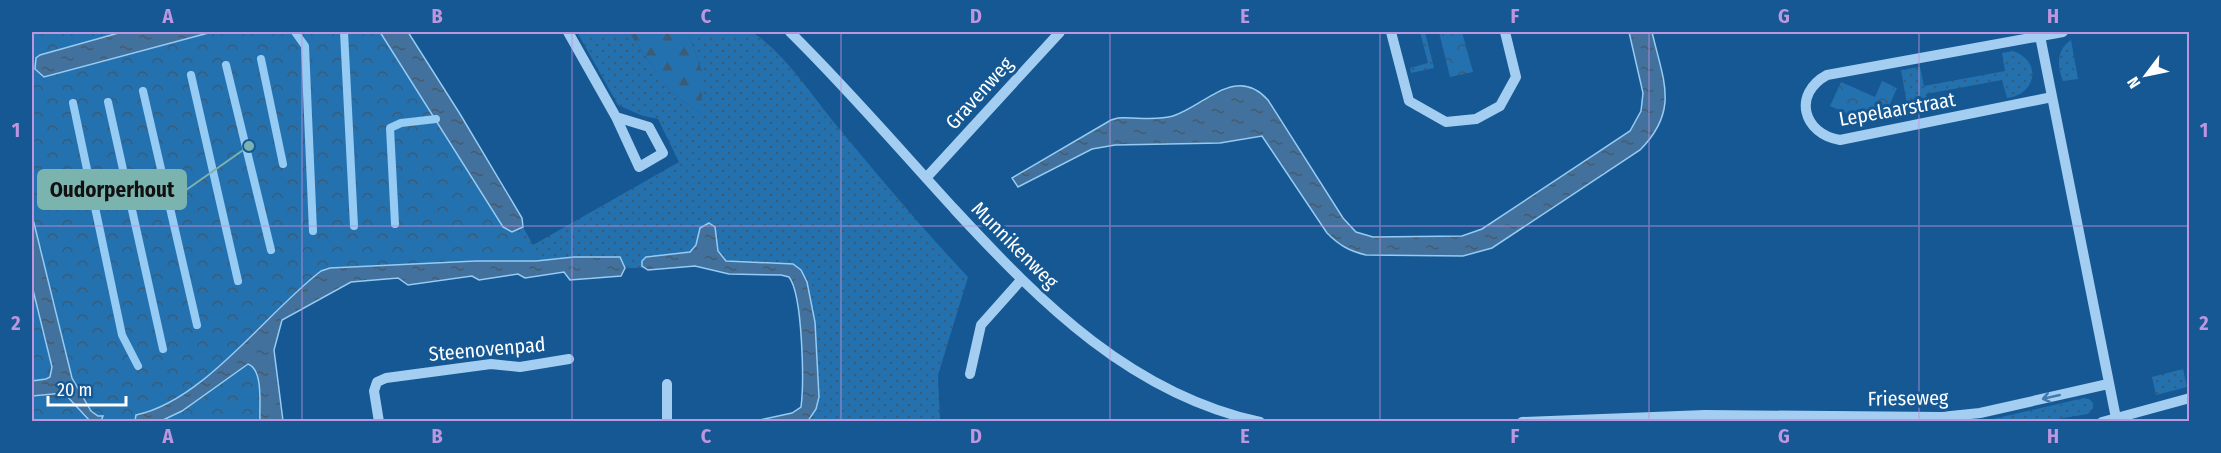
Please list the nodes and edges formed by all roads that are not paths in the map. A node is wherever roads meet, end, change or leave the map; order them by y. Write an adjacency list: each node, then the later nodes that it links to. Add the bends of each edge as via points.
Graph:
1 (568, 32): 9 (street)
2 (790, 32): 10 (street, Munnikenweg)
3 (1060, 32): 10 (street, Gravenweg)
4 (1390, 32): 5 (street, via 1409,101 1446,122 1476,119 1500,106 1516,77)
5 (1505, 32)
6 (2063, 32): 7 (street, Lepelaarstraat)
7 (2040, 36): 8 (street); 8 (street, Lepelaarstraat, via 1827,75 1809,90 1806,113 1820,134 1840,140)
8 (2052, 97): 15 (street)
9 (615, 117): 9 (street, via 639,166 663,153 649,127)
10 (926, 178): 11 (street, Munnikenweg)
11 (1021, 280): 13 (street, via 981,325); 21 (street, Munnikenweg, via 1096,345 1164,388)
12 (569, 359): 19 (street, Steenovenpad, via 520,367 491,363 386,378 377,382 374,391)
13 (970, 374)
14 (667, 384): 20 (street)
15 (2108, 384): 17 (street, Frieseweg, one-way to 17, via 1980,413 1941,417); 18 (street)
16 (2190, 398): 18 (street)
17 (1705, 418): 22 (street, Frieseweg)
18 (2115, 418): 23 (street)
19 (378, 422)
20 (667, 422)
21 (1260, 422)
22 (1522, 422)
23 (2102, 422)

